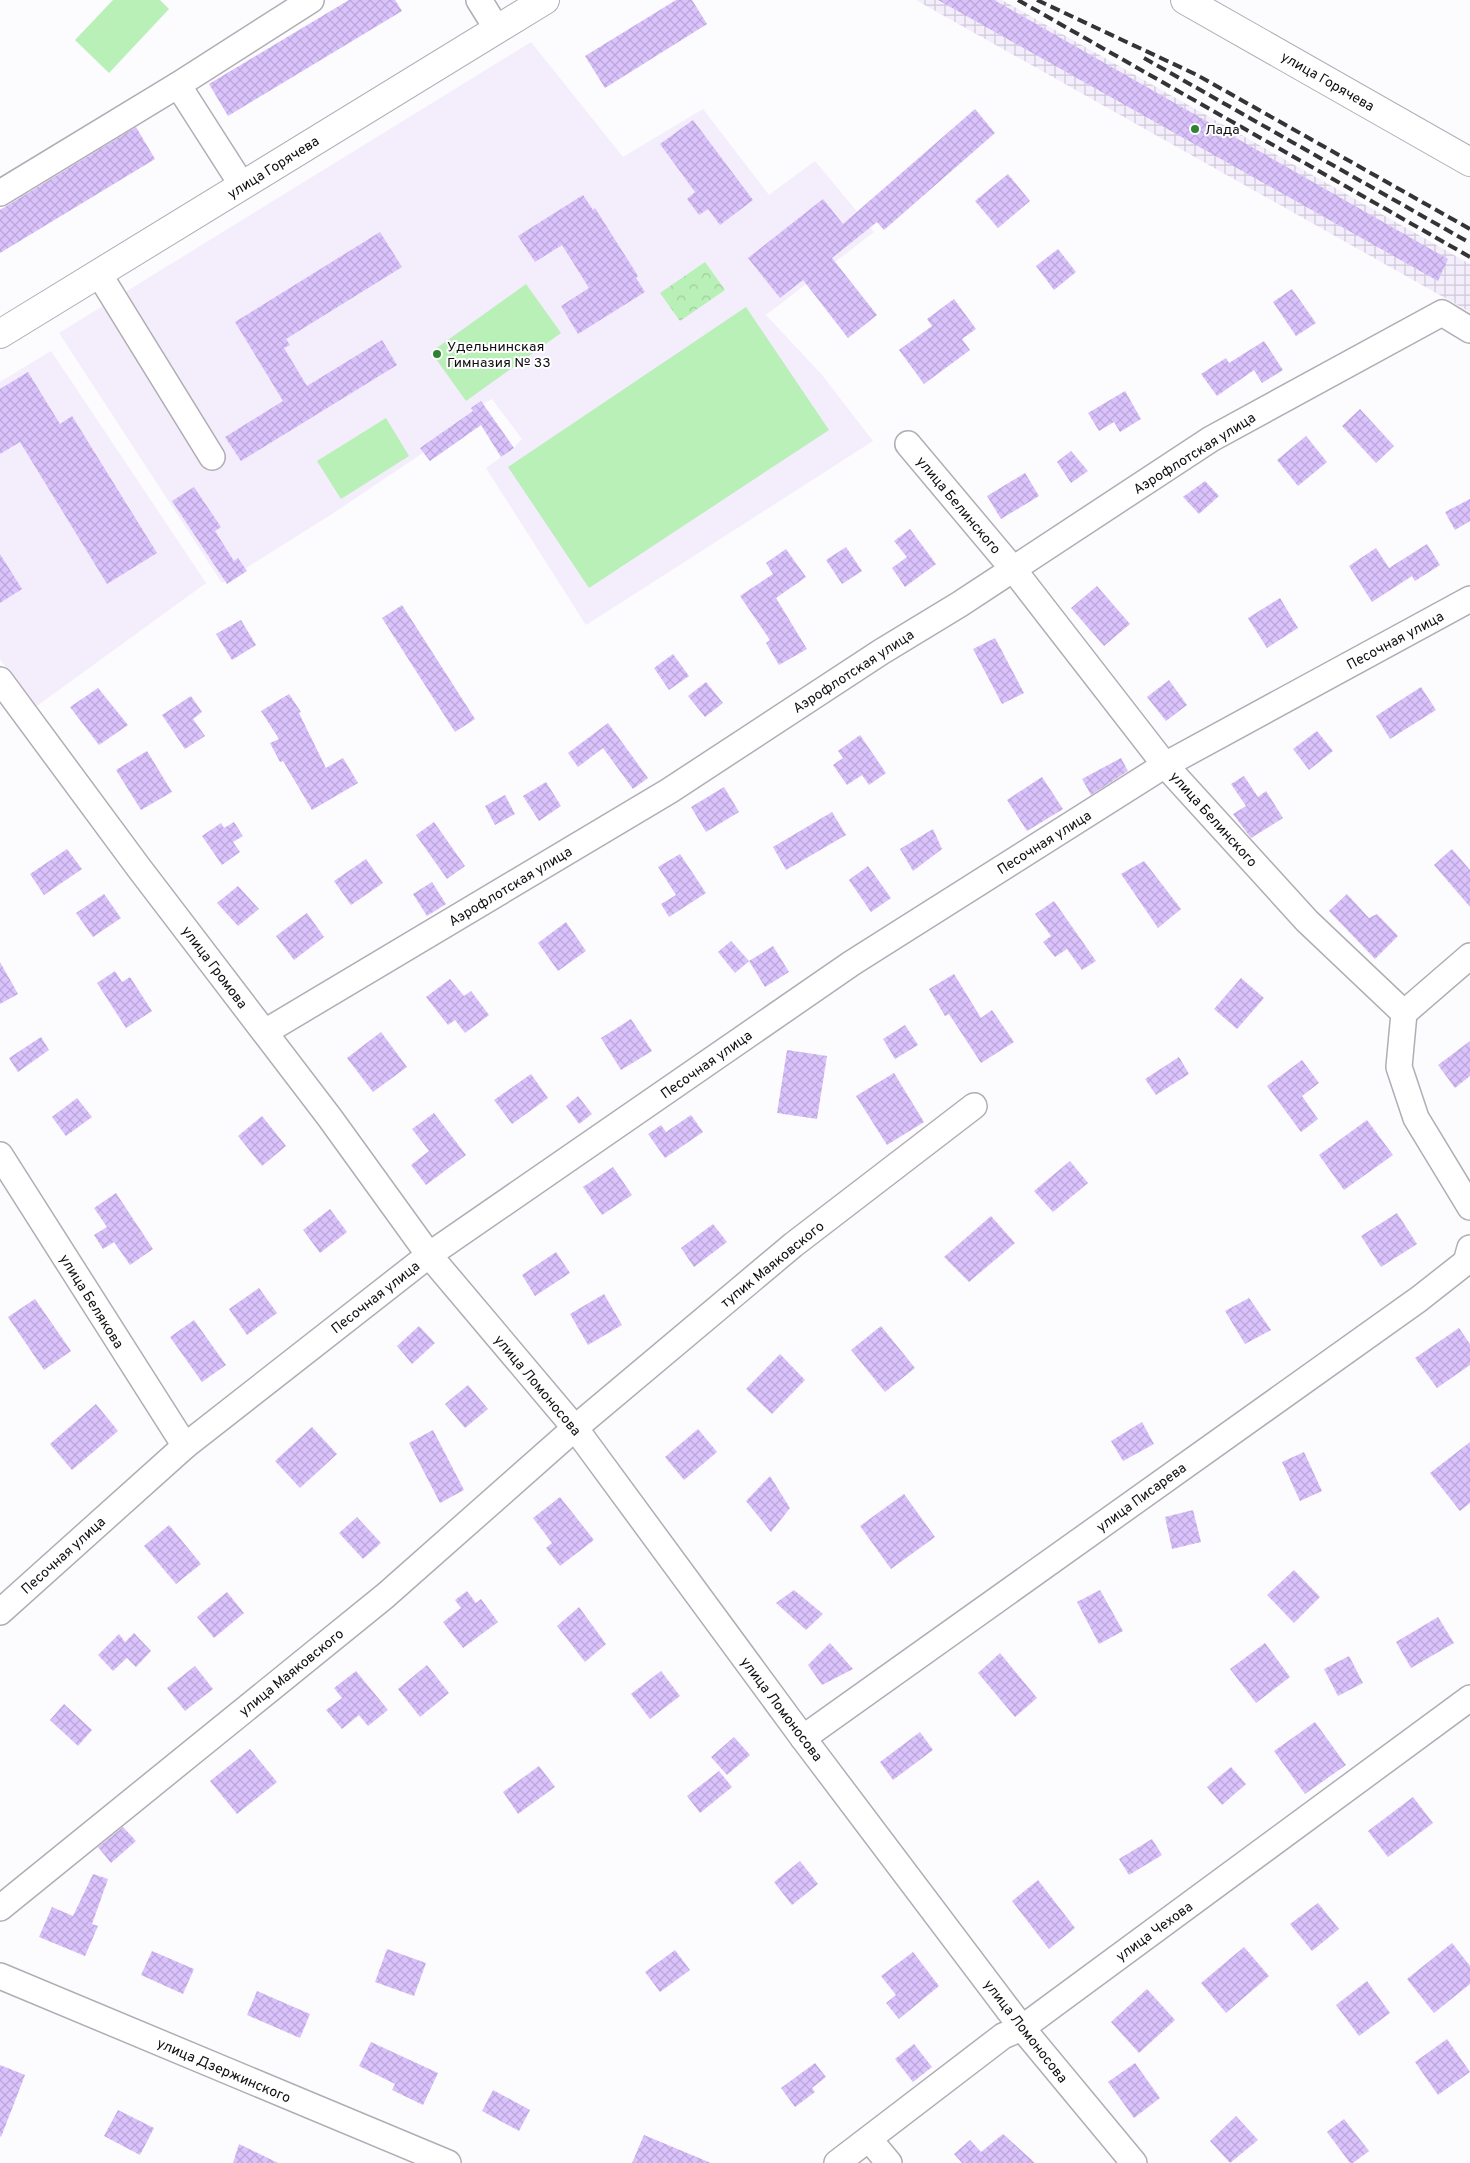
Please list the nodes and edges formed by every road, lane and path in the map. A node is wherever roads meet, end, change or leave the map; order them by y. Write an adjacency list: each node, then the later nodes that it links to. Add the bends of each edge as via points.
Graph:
1 (311, 0): 6 (street)
2 (478, 0): 5 (street)
3 (545, 0): 5 (main road, улица Горячева)
4 (1185, 0): 7 (main road, улица Горячева)
5 (497, 29): 8 (main road, улица Горячева)
6 (178, 85): 8 (street); 9 (street)
7 (1470, 162)
8 (242, 186): 10 (main road, улица Горячева)
9 (0, 194)
10 (99, 274): 12 (main road, улица Горячева); 14 (street)
11 (1470, 330): 15 (street, Аэрофлотская улица, via 1442,313 1211,439)
12 (0, 334)
13 (908, 444): 15 (street, улица Белинского)
14 (212, 458)
15 (1013, 569): 18 (street, улица Белинского); 21 (street, Аэрофлотская улица, via 669,791)
16 (1470, 600): 18 (street, Песочная улица)
17 (0, 680): 21 (street, улица Громова)
18 (1165, 765): 20 (street, улица Белинского, via 1307,921); 26 (street, Песочная улица, via 852,963)
19 (1470, 956): 20 (street)
20 (1404, 1013): 24 (street, via 1399,1066 1413,1110)
21 (265, 1032): 26 (street, улица Громова)
22 (974, 1106): 27 (street, тупик Маяковского, via 793,1245)
23 (0, 1155): 28 (street, улица Белякова)
24 (1470, 1207)
25 (1470, 1248): 31 (street, улица Писарева, via 1466,1262 1419,1298)
26 (429, 1255): 27 (street, улица Ломоносова); 28 (street, Песочная улица)
27 (575, 1428): 31 (street, улица Ломоносова); 32 (street, улица Маяковского, via 385,1596)
28 (185, 1446): 29 (street, Песочная улица)
29 (0, 1612)
30 (1470, 1698): 34 (street, улица Чехова)
31 (803, 1738): 34 (street, улица Ломоносова)
32 (0, 1908)
33 (0, 1976): 36 (street, улица Дзержинского)
34 (1022, 2028): 35 (street, улица Чехова, via 1003,2036); 40 (street, улица Ломоносова)
35 (869, 2139): 38 (street, улица Чехова); 39 (street)
36 (419, 2156): 37 (street, улица Дзержинского)
37 (448, 2163)
38 (837, 2163)
39 (889, 2163)
40 (1134, 2163)

